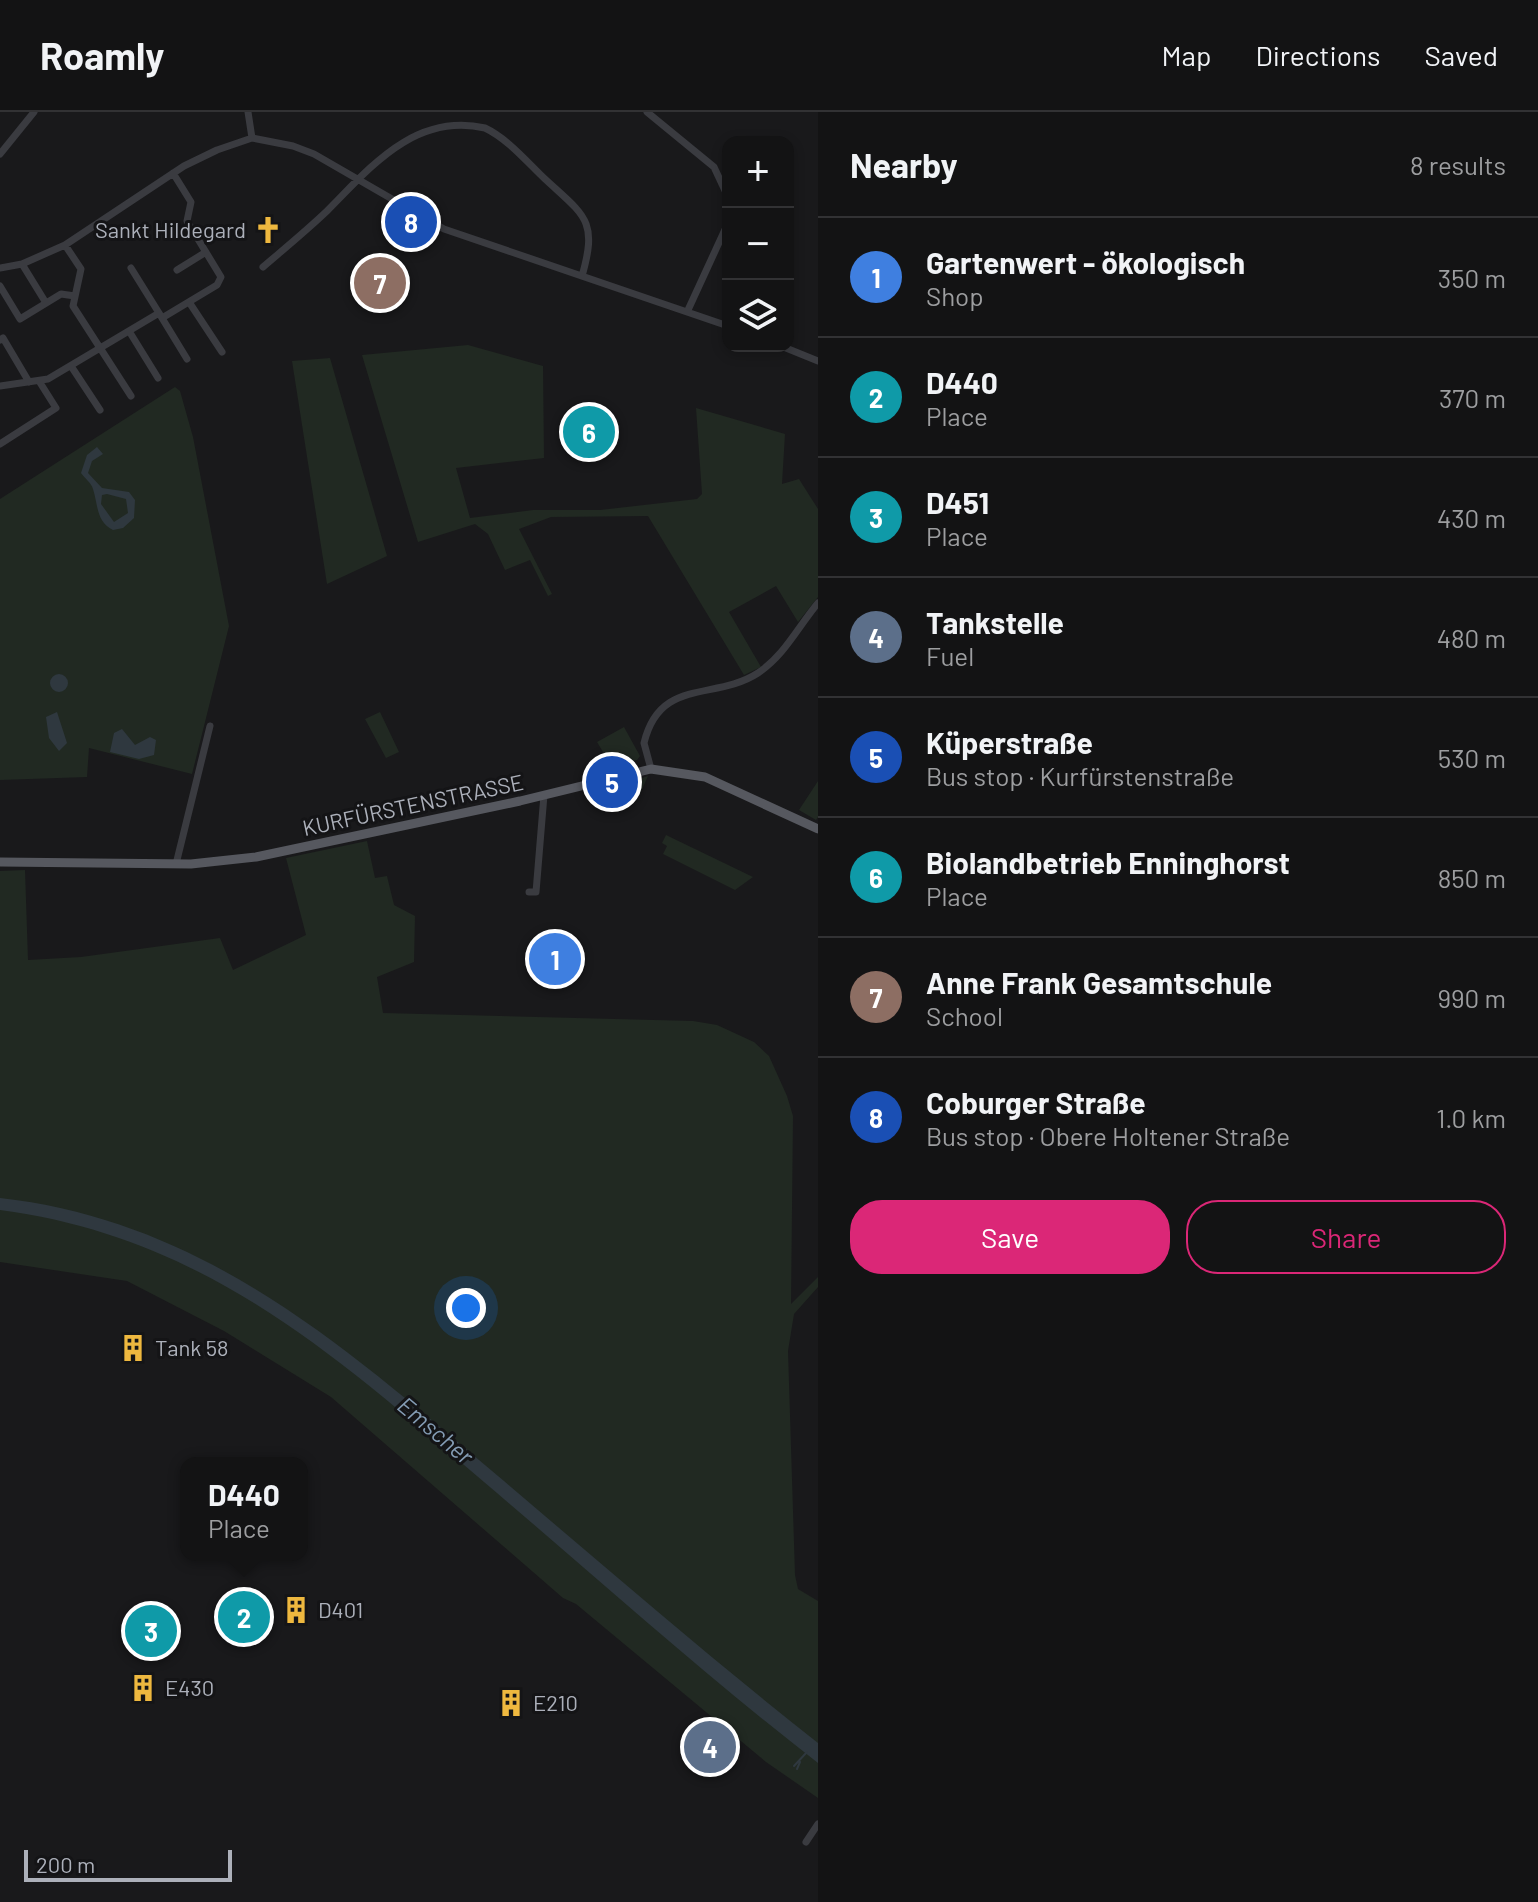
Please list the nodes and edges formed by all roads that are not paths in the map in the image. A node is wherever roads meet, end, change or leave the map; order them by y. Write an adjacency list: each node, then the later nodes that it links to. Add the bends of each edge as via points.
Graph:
1 (34, 112): 5 (street)
2 (248, 112): 4 (street)
3 (647, 112): 8 (street, via 714,167)
4 (252, 138): 6 (street); 7 (street, via 293,146)
5 (0, 154)
6 (173, 173): 10 (street); 11 (street, via 191,202 187,221)
7 (357, 179): 13 (street); 17 (street, via 444,229); 17 (street, via 396,137 424,123 463,122 487,129 586,220 591,247)
8 (722, 184)
9 (722, 236): 22 (street)
10 (65, 245): 12 (street); 19 (street, via 81,269)
11 (206, 252): 16 (street); 20 (street, via 221,277)
12 (22, 264): 14 (street); 21 (street)
13 (263, 267)
14 (0, 268)
15 (131, 268): 23 (street)
16 (177, 270)
17 (582, 276): 22 (street)
18 (0, 286): 21 (street, via 20,319)
19 (75, 296): 21 (street, via 61,294); 27 (street, via 73,306)
20 (189, 302): 23 (street); 29 (street)
21 (46, 303)
22 (688, 310): 24 (street)
23 (160, 315): 25 (street); 30 (street)
24 (722, 324)
25 (129, 331): 27 (street); 33 (street)
26 (0, 340): 35 (street)
27 (100, 349): 32 (street); 37 (street)
28 (794, 351): 31 (street)
29 (222, 352)
30 (187, 359)
31 (818, 361)
32 (71, 366): 34 (street); 38 (street)
33 (158, 378)
34 (39, 381): 35 (street); 39 (street, via 56,408)
35 (29, 382): 36 (street)
36 (0, 386)
37 (131, 396)
38 (100, 410)
39 (0, 444)
40 (818, 603): 42 (street, via 782,651 756,674 683,695 660,710 644,743)
41 (210, 726): 46 (street)
42 (651, 769): 43 (main road, KURFÜRSTENSTRASSE); 44 (main road, KURFÜRSTENSTRASSE, via 705,777)
43 (544, 795): 46 (main road, KURFÜRSTENSTRASSE, via 265,855); 47 (street, via 536,892)
44 (818, 829)
45 (0, 862): 46 (main road, KURFÜRSTENSTRASSE)
46 (176, 864)
47 (529, 892)
48 (818, 1824): 49 (street)
49 (806, 1842)

